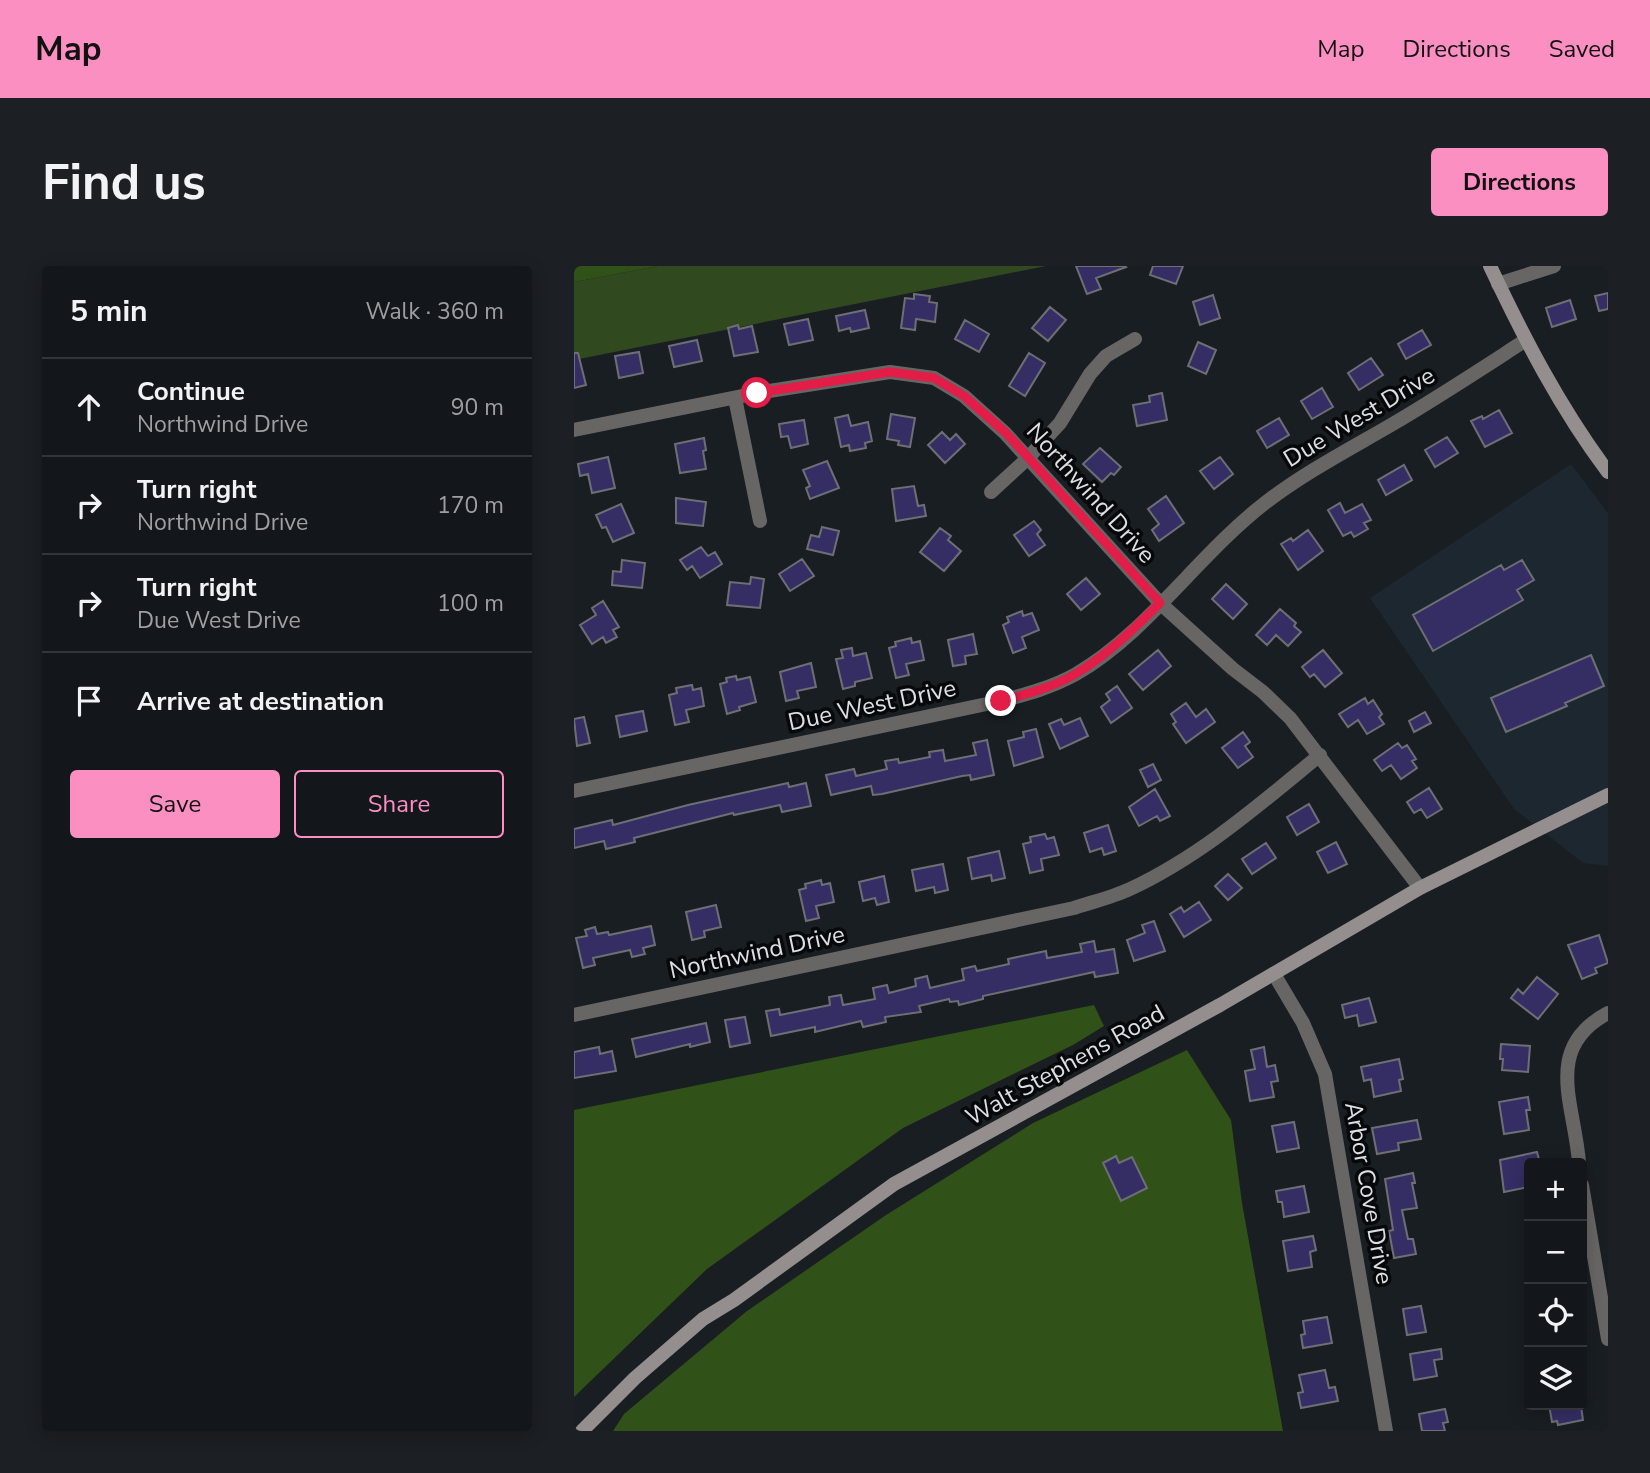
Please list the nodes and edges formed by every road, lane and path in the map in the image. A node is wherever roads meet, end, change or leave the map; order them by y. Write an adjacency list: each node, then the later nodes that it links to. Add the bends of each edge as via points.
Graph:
1 (1490, 266): 3 (street)
2 (1554, 266): 3 (street)
3 (1498, 284): 5 (street)
4 (1135, 339): 8 (street, via 1106,356 1060,423)
5 (1526, 340): 9 (street, via 1574,425); 12 (street, Due West Drive, via 1300,478 1220,542)
6 (735, 398): 7 (street, Northwind Drive); 8 (street, Northwind Drive, via 890,372 934,378 964,396); 11 (street)
7 (574, 430)
8 (1028, 458): 10 (street); 12 (street, Northwind Drive)
9 (1608, 472)
10 (991, 492)
11 (760, 521)
12 (1160, 603): 13 (street, Northwind Drive, via 1263,692); 14 (street, Due West Drive, via 1123,639 1076,674 1039,691)
13 (1320, 755): 16 (street, Northwind Drive); 19 (street, Northwind Drive, via 1170,869 1128,890 1074,908)
14 (574, 791)
15 (1608, 795): 16 (street, Walt Stephens Road)
16 (1420, 888): 17 (street, Walt Stephens Road)
17 (1274, 974): 23 (street, Walt Stephens Road, via 894,1184 703,1319); 24 (street, Arbor Cove Drive, via 1303,1023 1325,1074)
18 (1608, 1013): 20 (street, via 1577,1038 1569,1055 1567,1074)
19 (574, 1015)
20 (1578, 1158)
21 (1587, 1218): 22 (street)
22 (1608, 1339)
23 (582, 1431)
24 (1386, 1431)

